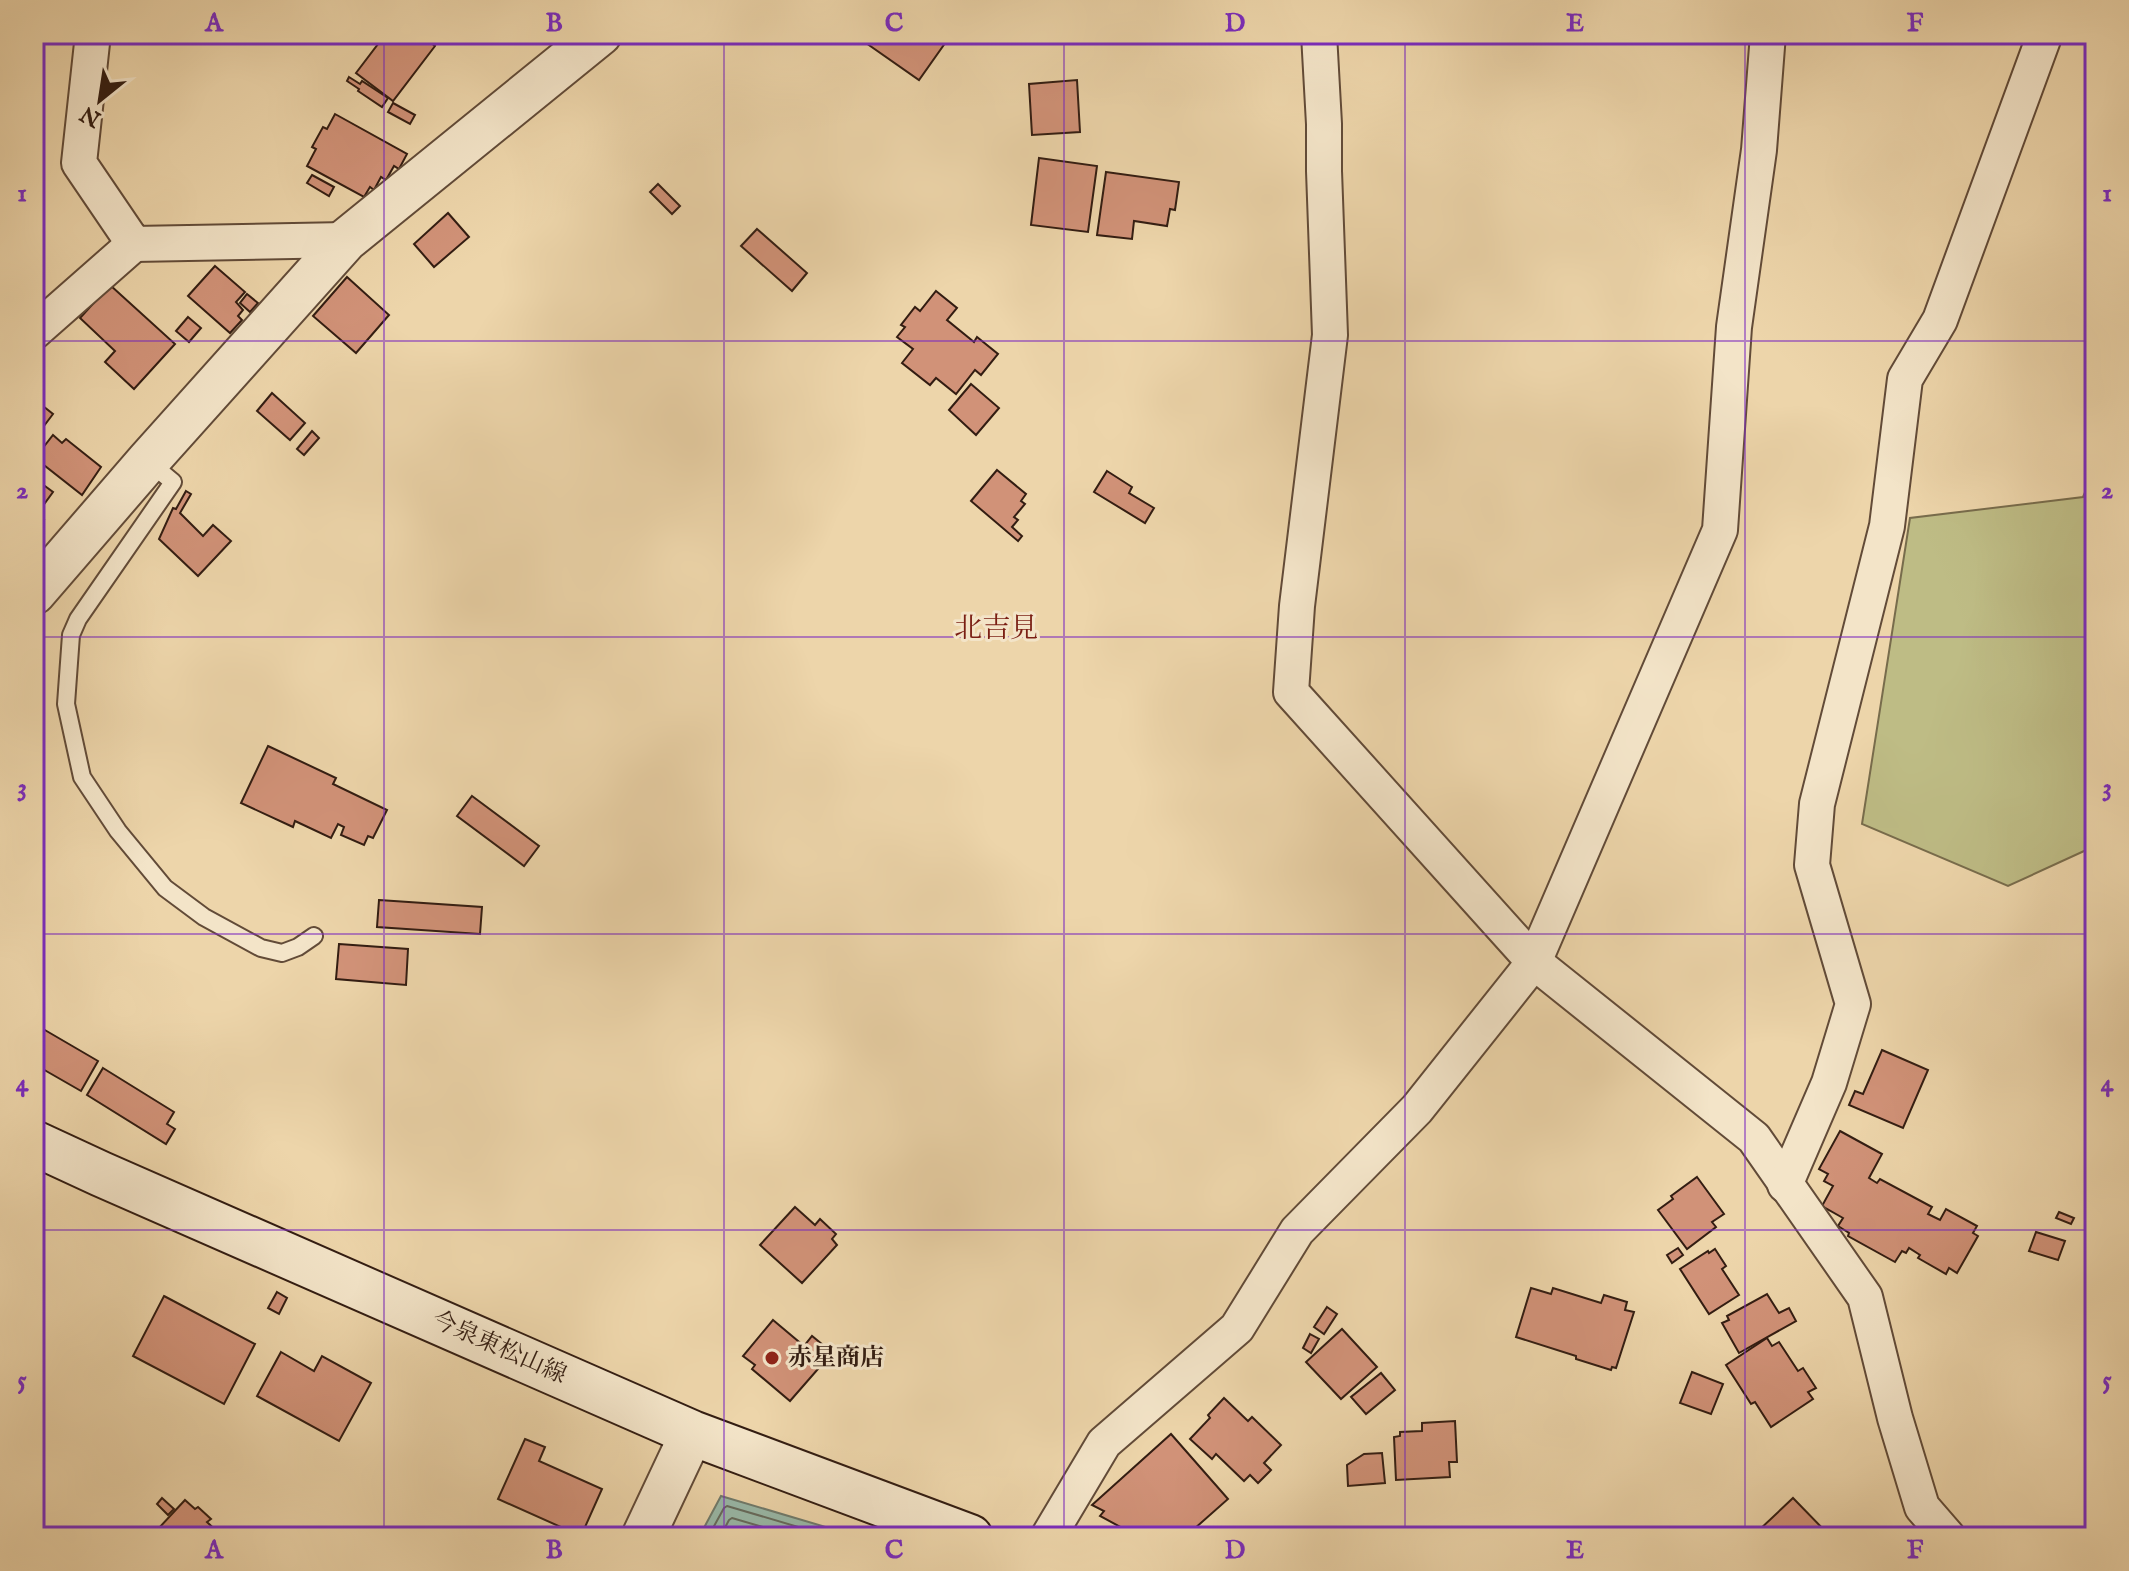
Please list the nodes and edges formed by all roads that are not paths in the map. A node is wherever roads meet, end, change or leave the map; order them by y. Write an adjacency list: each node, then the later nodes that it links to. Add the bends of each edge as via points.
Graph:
1 (93, 34): 7 (street, via 79,163)
2 (600, 34): 6 (street)
3 (1319, 34): 12 (street, via 1330,335 1291,692)
4 (1768, 34): 12 (street, via 1759,150 1734,327 1720,530)
5 (2045, 34): 14 (street, via 1940,320 1905,379 1887,526 1817,804 1812,865 1853,1004 1829,1083)
6 (346, 240): 7 (street); 9 (street)
7 (134, 244): 8 (street)
8 (34, 332)
9 (148, 461): 10 (street); 11 (lane, via 173,482 71,635 66,704 82,777 165,888 204,917 261,948 282,953)
10 (34, 593)
11 (314, 936)
12 (1534, 962): 14 (street, via 1754,1138); 18 (street, via 1417,1109 1297,1231 1237,1328 1104,1443)
13 (34, 1143): 15 (main road, 今泉東松山線)
14 (1785, 1185): 19 (street, via 1865,1297 1922,1507)
15 (692, 1433): 16 (street); 17 (main road, 今泉東松山線)
16 (643, 1537)
17 (970, 1537)
18 (1048, 1537)
19 (1948, 1537)

